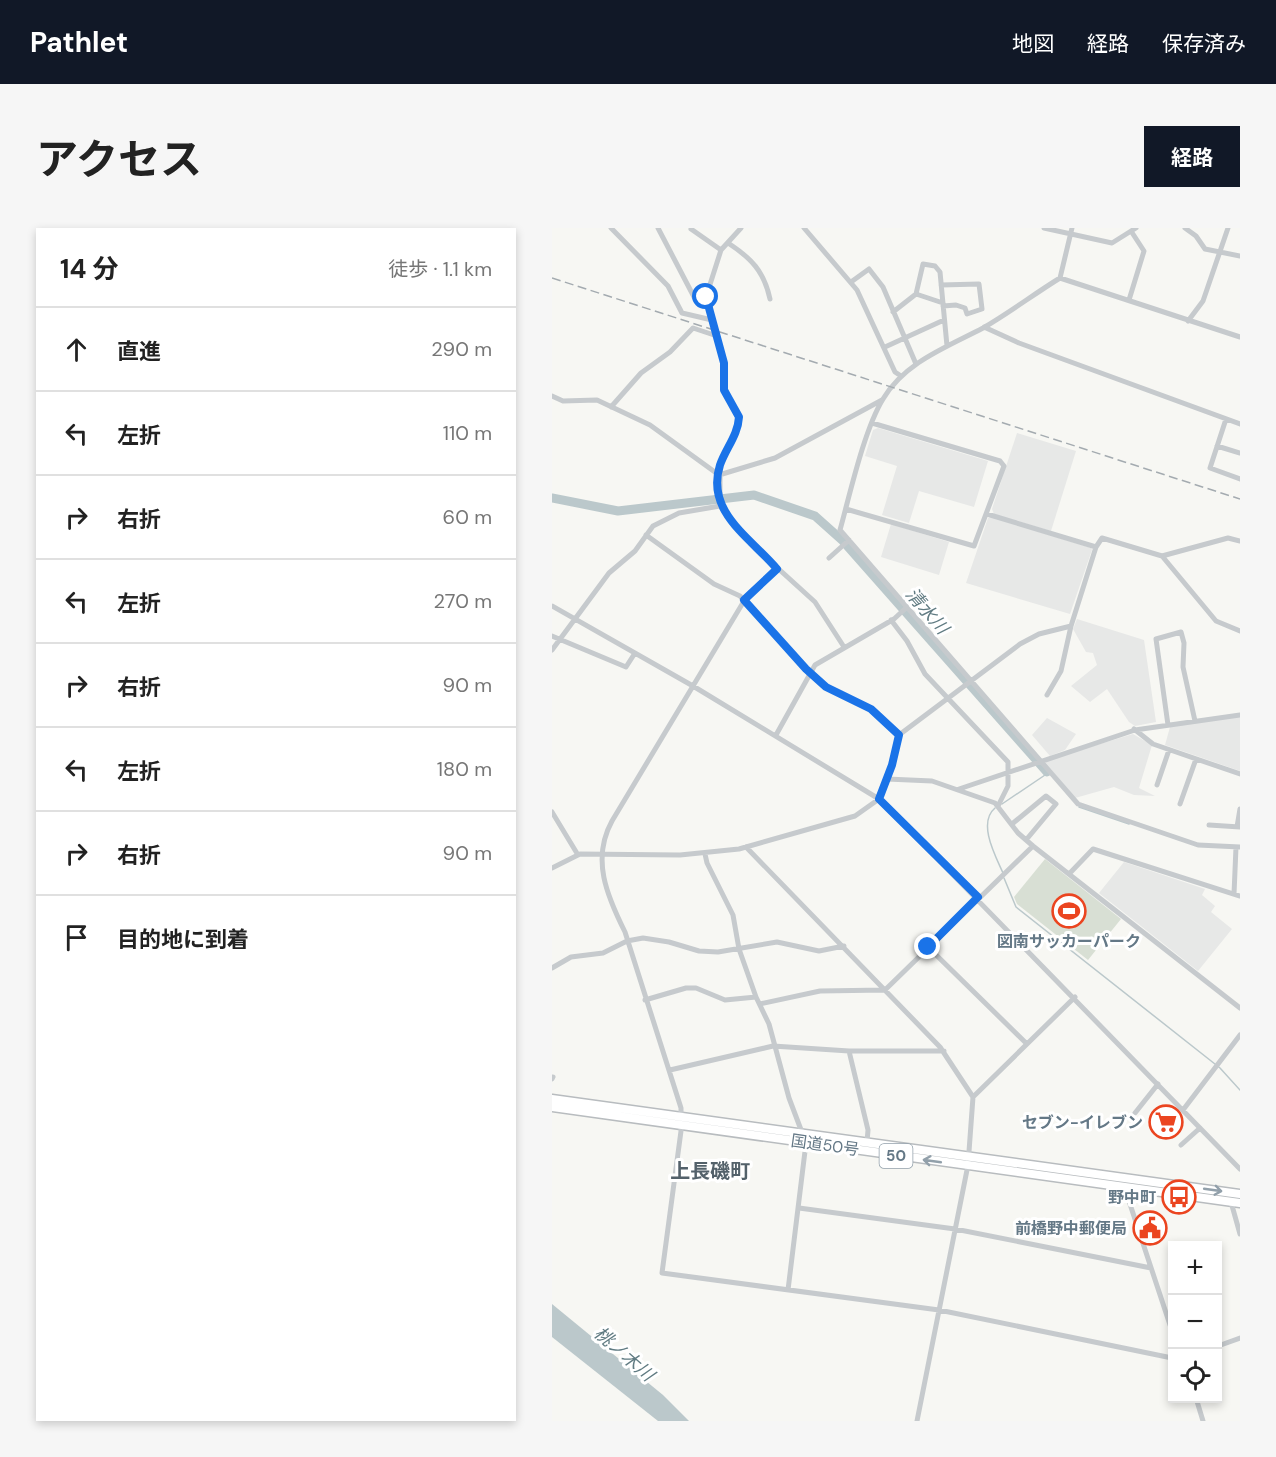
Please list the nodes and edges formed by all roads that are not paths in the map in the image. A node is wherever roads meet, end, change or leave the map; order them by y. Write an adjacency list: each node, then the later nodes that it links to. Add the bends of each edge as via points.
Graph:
1 (611, 228): 27 (street, via 668,286 682,313)
2 (658, 228): 24 (street, via 694,297)
3 (741, 228): 14 (street)
4 (804, 228): 19 (street)
5 (1044, 228): 12 (street)
6 (1072, 228): 12 (street)
7 (1185, 228): 13 (street)
8 (1199, 228): 13 (street)
9 (1228, 228): 16 (street)
10 (691, 229): 15 (street)
11 (1133, 229): 12 (street, via 1112,243); 23 (street, via 1144,251)
12 (1071, 235): 18 (street)
13 (1196, 236): 16 (street, via 1205,249)
14 (728, 243): 15 (street); 22 (street, via 758,268)
15 (721, 250): 24 (street, via 706,297)
16 (1220, 253): 17 (street); 29 (street, via 1203,302)
17 (1240, 256)
18 (1060, 278): 23 (street); 30 (street)
19 (851, 282): 26 (street, via 869,269 883,287); 35 (street)
20 (942, 285): 21 (street, via 935,266 923,264); 25 (street); 25 (street, via 979,284 982,309 967,314 964,308)
21 (916, 294): 25 (street); 26 (street)
22 (770, 299)
23 (1129, 300): 29 (street)
24 (708, 304): 27 (street)
25 (943, 304): 28 (street)
26 (893, 312): 32 (street)
27 (712, 320): 31 (street)
28 (944, 320): 32 (street); 34 (street)
29 (1188, 321): 33 (street)
30 (984, 327): 34 (street); 41 (street)
31 (717, 336): 40 (street, via 693,328 670,352 641,373); 46 (street, via 724,363 724,390 739,417)
32 (906, 336): 35 (street); 36 (street)
33 (1240, 337)
34 (947, 346): 36 (street)
35 (885, 347): 37 (street, via 895,372)
36 (916, 364): 37 (street)
37 (901, 376): 39 (street)
38 (552, 396): 40 (street, via 563,401 597,400)
39 (882, 400): 42 (street); 46 (street, via 775,458)
40 (611, 407): 46 (street, via 650,425)
41 (1226, 419): 43 (street); 44 (street)
42 (872, 423): 49 (street); 50 (street, via 1000,461 1004,466)
43 (1240, 424)
44 (1217, 446): 45 (street); 47 (street, via 1210,469)
45 (1240, 453)
46 (719, 475): 48 (street)
47 (1240, 479)
48 (720, 506): 51 (street, via 674,514); 57 (street)
49 (846, 509): 50 (street, via 975,546); 53 (street, via 840,530)
50 (987, 514): 54 (street)
51 (646, 535): 58 (street, via 714,584); 61 (street, via 609,573)
52 (1240, 541): 55 (street, via 1228,538)
53 (847, 542): 56 (street); 60 (street)
54 (1096, 547): 55 (street, via 1102,538 1107,538); 63 (street)
55 (1162, 556): 64 (street, via 1216,621)
56 (829, 558)
57 (777, 569): 58 (street); 67 (street, via 817,605)
58 (744, 600): 70 (street); 72 (street)
59 (552, 606): 61 (street)
60 (905, 609): 62 (street); 71 (street)
61 (575, 619): 66 (street); 69 (street)
62 (891, 620): 67 (street); 74 (street, via 920,668)
63 (1071, 626): 71 (street, via 1025,641); 73 (street, via 1061,671)
64 (1240, 631)
65 (552, 636): 66 (street)
66 (560, 640): 68 (street); 69 (street, via 626,667)
67 (844, 647): 70 (street, via 815,665)
68 (552, 650)
69 (635, 653): 72 (street)
70 (811, 673): 79 (street); 80 (street, via 826,687 871,709)
71 (969, 681): 74 (street); 83 (street)
72 (693, 686): 79 (street); 101 (street, via 607,830)
73 (1047, 695)
74 (948, 697): 80 (street); 84 (street, via 1006,759)
75 (1240, 715): 76 (street)
76 (1195, 721): 77 (street); 77 (street, via 1183,667 1181,632 1156,639)
77 (1168, 725): 78 (street)
78 (1134, 729): 81 (street, via 1146,741); 83 (street)
79 (776, 735): 89 (street)
80 (899, 735): 86 (street)
81 (1169, 750): 82 (street); 87 (street)
82 (1196, 759): 85 (street); 90 (street)
83 (1039, 761): 84 (street); 100 (street, via 1083,807 1198,845)
84 (1008, 771): 88 (street); 91 (street, via 1008,786)
85 (1240, 774)
86 (887, 779): 88 (street, via 932,781); 89 (street)
87 (1157, 785)
88 (959, 789): 91 (street)
89 (879, 799): 99 (street, via 855,816); 107 (street)
90 (1180, 804)
91 (998, 806): 94 (street)
92 (1240, 809): 96 (street)
93 (552, 812): 103 (street)
94 (1012, 825): 97 (street); 97 (street, via 1046,796 1056,804)
95 (1209, 825): 96 (street)
96 (1239, 827)
97 (1026, 840): 98 (street)
98 (1033, 846): 105 (street); 107 (street)
99 (746, 847): 102 (street); 109 (street)
100 (1238, 847): 106 (street)
101 (601, 854): 102 (street); 103 (street); 108 (street, via 612,906)
102 (705, 854): 111 (street, via 733,915)
103 (578, 855): 104 (street)
104 (552, 868)
105 (1069, 874): 106 (street, via 1093,849); 118 (street)
106 (1237, 895)
107 (978, 897): 110 (street); 115 (street)
108 (627, 941): 111 (street, via 643,938 699,951); 112 (street, via 603,952 571,957); 116 (street)
109 (844, 946): 111 (street, via 819,951 777,942); 113 (street)
110 (928, 947): 113 (street); 120 (street)
111 (739, 949): 114 (street)
112 (552, 968)
113 (885, 990): 117 (street, via 820,991); 123 (street)
114 (756, 997): 116 (street, via 724,1000 696,988 686,988); 117 (street)
115 (1075, 997): 120 (street); 125 (street)
116 (645, 1000): 124 (street)
117 (760, 1004): 121 (street)
118 (1240, 1008)
119 (1240, 1035): 129 (street)
120 (1027, 1044): 126 (street)
121 (773, 1046): 122 (street); 124 (street); 133 (street)
122 (849, 1051): 123 (street); 134 (street, via 868,1130)
123 (944, 1051): 126 (street)
124 (670, 1070): 131 (street)
125 (1158, 1084): 129 (street); 130 (street)
126 (973, 1097): 137 (street)
127 (552, 1099): 131 (highway, 国道50号 / 50)
128 (552, 1107): 131 (highway, 国道50号 / 50)
129 (1183, 1110): 132 (street)
130 (1135, 1113)
131 (682, 1120): 133 (highway, 国道50号 / 50); 135 (highway, 国道50号 / 50); 145 (street, via 662,1273)
132 (1200, 1128): 136 (street); 138 (street)
133 (804, 1134): 134 (highway, 国道50号 / 50); 135 (street)
134 (867, 1142): 137 (highway, 国道50号 / 50)
135 (807, 1143): 137 (highway, 国道50号 / 50, one-way to 135); 141 (street)
136 (1181, 1145)
137 (969, 1161): 139 (highway, 国道50号 / 50); 142 (street)
138 (1240, 1169)
139 (1123, 1182): 140 (highway, 国道50号 / 50); 144 (street)
140 (1237, 1196): 143 (street)
141 (799, 1208): 142 (street); 145 (street)
142 (956, 1229): 144 (street); 146 (street)
143 (1240, 1234)
144 (1150, 1268): 147 (street)
145 (788, 1290): 146 (street)
146 (939, 1310): 150 (street); 152 (street)
147 (1168, 1317)
148 (1240, 1338): 149 (street)
149 (1222, 1345)
150 (1168, 1357)
151 (1198, 1403): 153 (street)
152 (917, 1421)
153 (1203, 1421)

